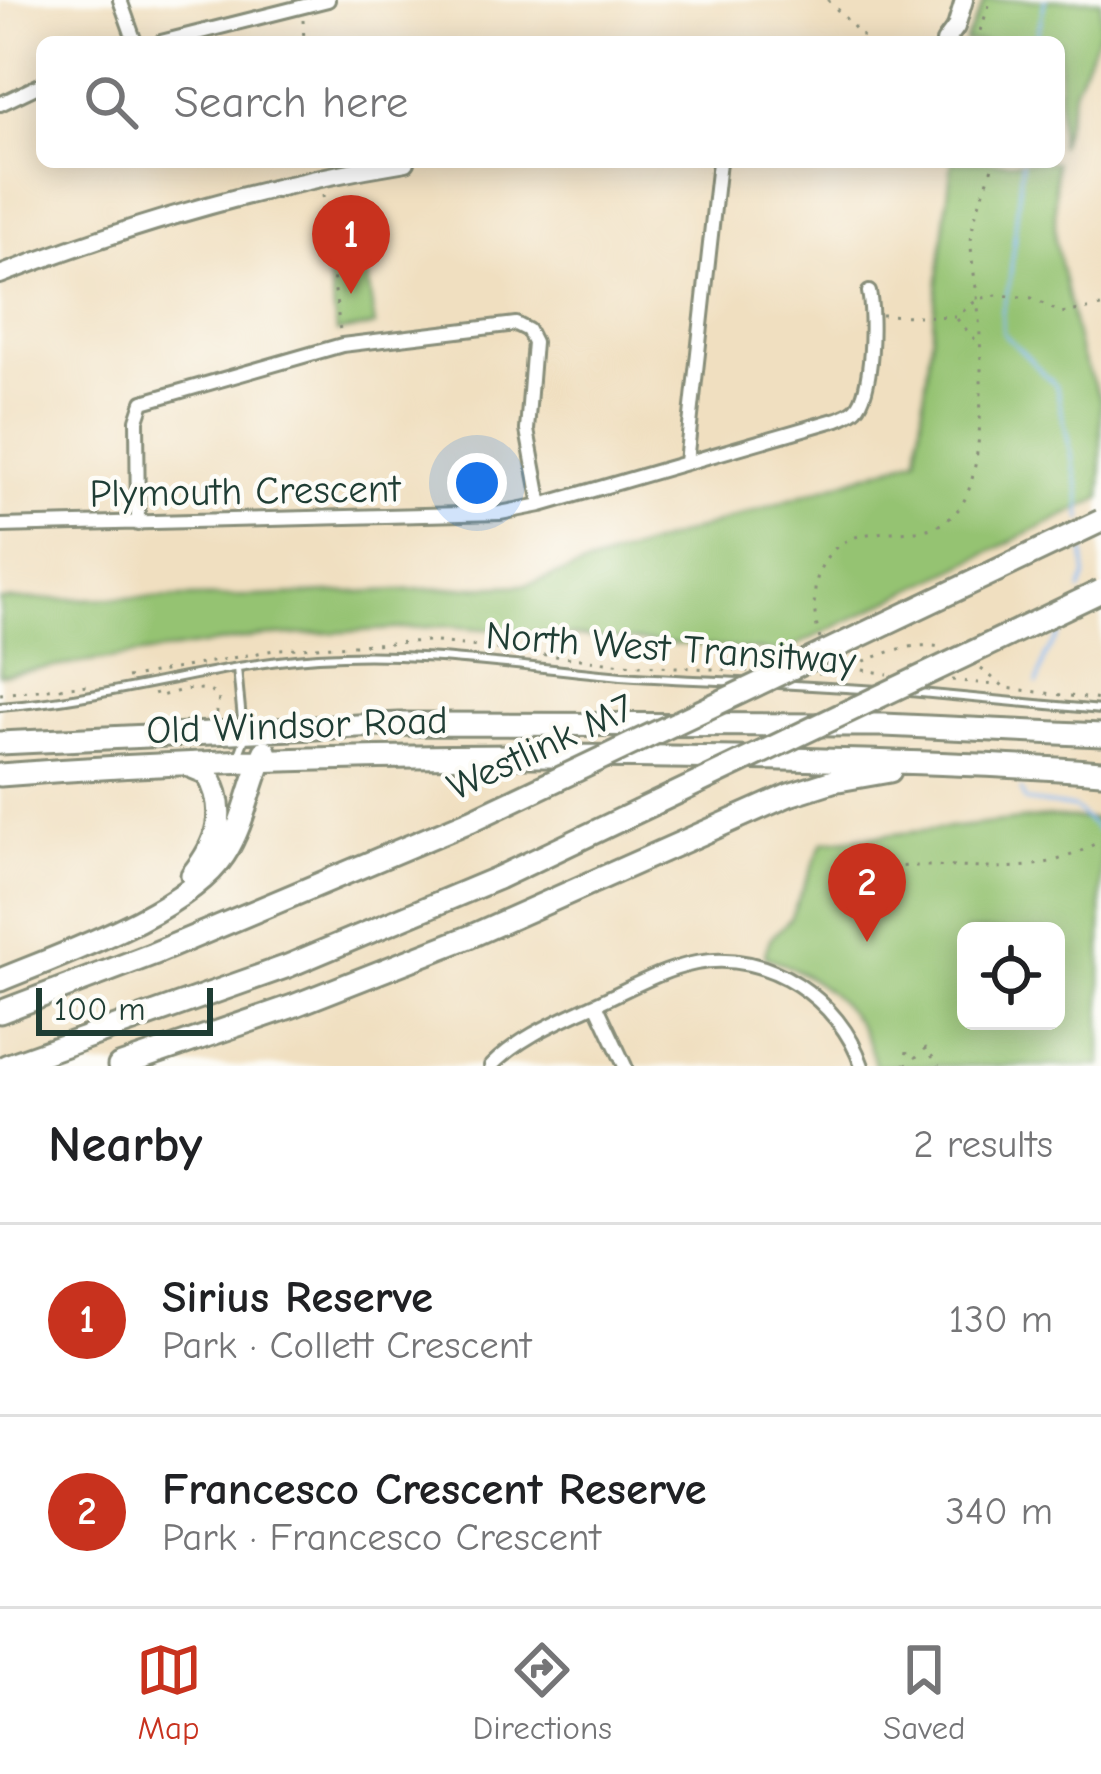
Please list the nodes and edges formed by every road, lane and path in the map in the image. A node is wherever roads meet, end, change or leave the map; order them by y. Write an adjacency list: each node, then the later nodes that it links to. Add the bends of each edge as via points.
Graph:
1 (120, 0): 8 (street)
2 (328, 0): 6 (street)
3 (828, 0): 11 (path)
4 (964, 0): 12 (street)
5 (991, 0): 13 (path)
6 (302, 4): 7 (street); 10 (path)
7 (267, 7): 9 (street)
8 (133, 36)
9 (179, 36)
10 (304, 36)
11 (862, 36)
12 (949, 36)
13 (978, 36)
14 (36, 87): 15 (street)
15 (0, 104)
16 (372, 168): 20 (street, via 225,204)
17 (718, 168): 28 (street)
18 (991, 168): 22 (path, via 971,235)
19 (322, 195): 27 (path)
20 (0, 275)
21 (869, 292): 24 (street)
22 (978, 299): 23 (path, via 1022,297 1061,313); 25 (path); 26 (path)
23 (1101, 307)
24 (874, 315): 25 (path); 28 (street, Plymouth Crescent, via 856,409)
25 (956, 317): 26 (path)
26 (978, 344): 34 (path, via 977,458 962,505 924,532 867,534 831,554 811,598)
27 (342, 345): 29 (street, via 516,324 528,330 534,342 527,430); 31 (street, via 143,402)
28 (686, 462): 29 (street, Plymouth Crescent)
29 (541, 506): 31 (street, Plymouth Crescent)
30 (1101, 520): 55 (highway, Westlink M7, bridge, via 472,820)
31 (139, 524): 32 (street, Plymouth Crescent)
32 (0, 526)
33 (1101, 591): 57 (highway, bridge, via 497,878 288,966)
34 (824, 652)
35 (237, 668): 37 (lane, North West Transitway); 39 (lane, North West Transitway, via 446,656); 41 (lane)
36 (157, 697): 38 (path, via 206,689 219,698)
37 (0, 707)
38 (215, 710)
39 (1101, 710)
40 (313, 727): 41 (highway, Old Windsor Road); 42 (highway, Old Windsor Road, via 884,724); 45 (highway, via 272,738)
41 (242, 730): 43 (highway, Old Windsor Road); 44 (lane)
42 (1101, 735)
43 (0, 743)
44 (236, 759): 45 (highway, Old Windsor Road); 46 (highway, Old Windsor Road)
45 (261, 759): 47 (highway, Old Windsor Road, via 549,754); 52 (highway, via 238,827 212,871)
46 (177, 763): 49 (highway, Old Windsor Road); 52 (highway, via 202,769 220,800 209,850 174,891)
47 (986, 764): 48 (highway, Old Windsor Road); 58 (highway, via 872,774 789,796 470,937)
48 (1101, 772)
49 (0, 775)
50 (1101, 840): 51 (path, via 1064,861 984,870 893,865 866,871)
51 (867, 882)
52 (86, 944): 53 (highway)
53 (0, 980)
54 (596, 1004): 59 (street, via 508,1048); 60 (street); 61 (street, via 669,970 735,963 815,996 853,1038)
55 (0, 1012)
56 (907, 1051): 62 (path)
57 (6, 1066)
58 (119, 1066)
59 (491, 1066)
60 (625, 1066)
61 (862, 1066)
62 (905, 1066): 63 (path, via 926,1048)
63 (938, 1066)

